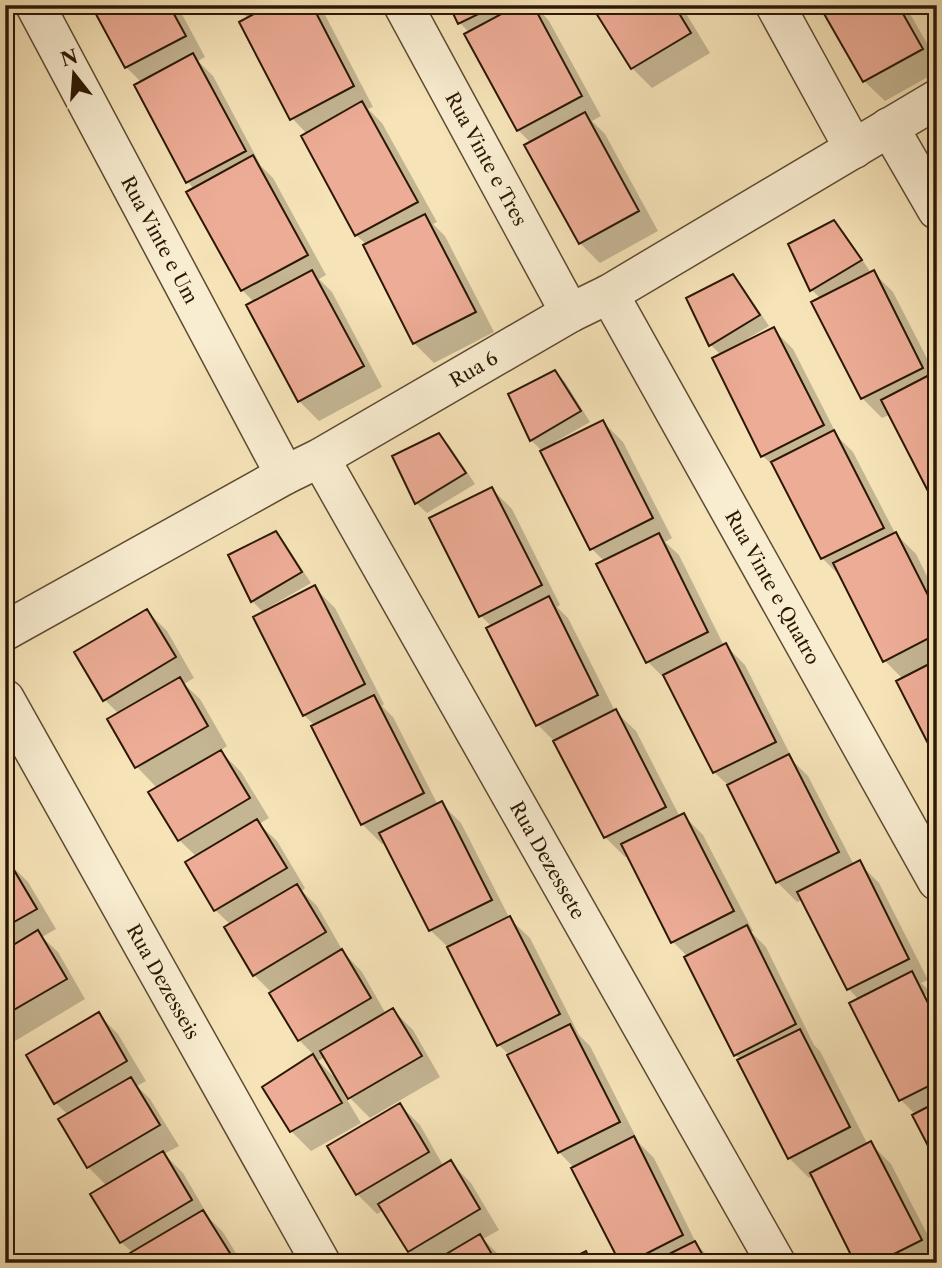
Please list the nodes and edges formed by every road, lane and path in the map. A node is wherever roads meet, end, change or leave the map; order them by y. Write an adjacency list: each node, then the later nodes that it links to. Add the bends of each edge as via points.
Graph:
1 (35, 5): 11 (street, Rua Vinte e Um)
2 (403, 5): 9 (street, Rua Vinte e Tres)
3 (775, 5): 6 (street)
4 (937, 99): 5 (street, Rua 6)
5 (889, 127): 6 (street, Rua 6); 7 (street)
6 (854, 149): 8 (street, Rua 6)
7 (937, 210)
8 (610, 294): 9 (street, Rua 6); 14 (street, Rua Vinte e Quatro)
9 (570, 313): 10 (street, Rua 6)
10 (320, 458): 11 (street, Rua 6); 16 (street, Rua Dezessete)
11 (285, 475): 12 (street, Rua 6)
12 (5, 631)
13 (5, 699): 15 (street, Rua Dezesseis)
14 (937, 881)
15 (321, 1263)
16 (776, 1263)

